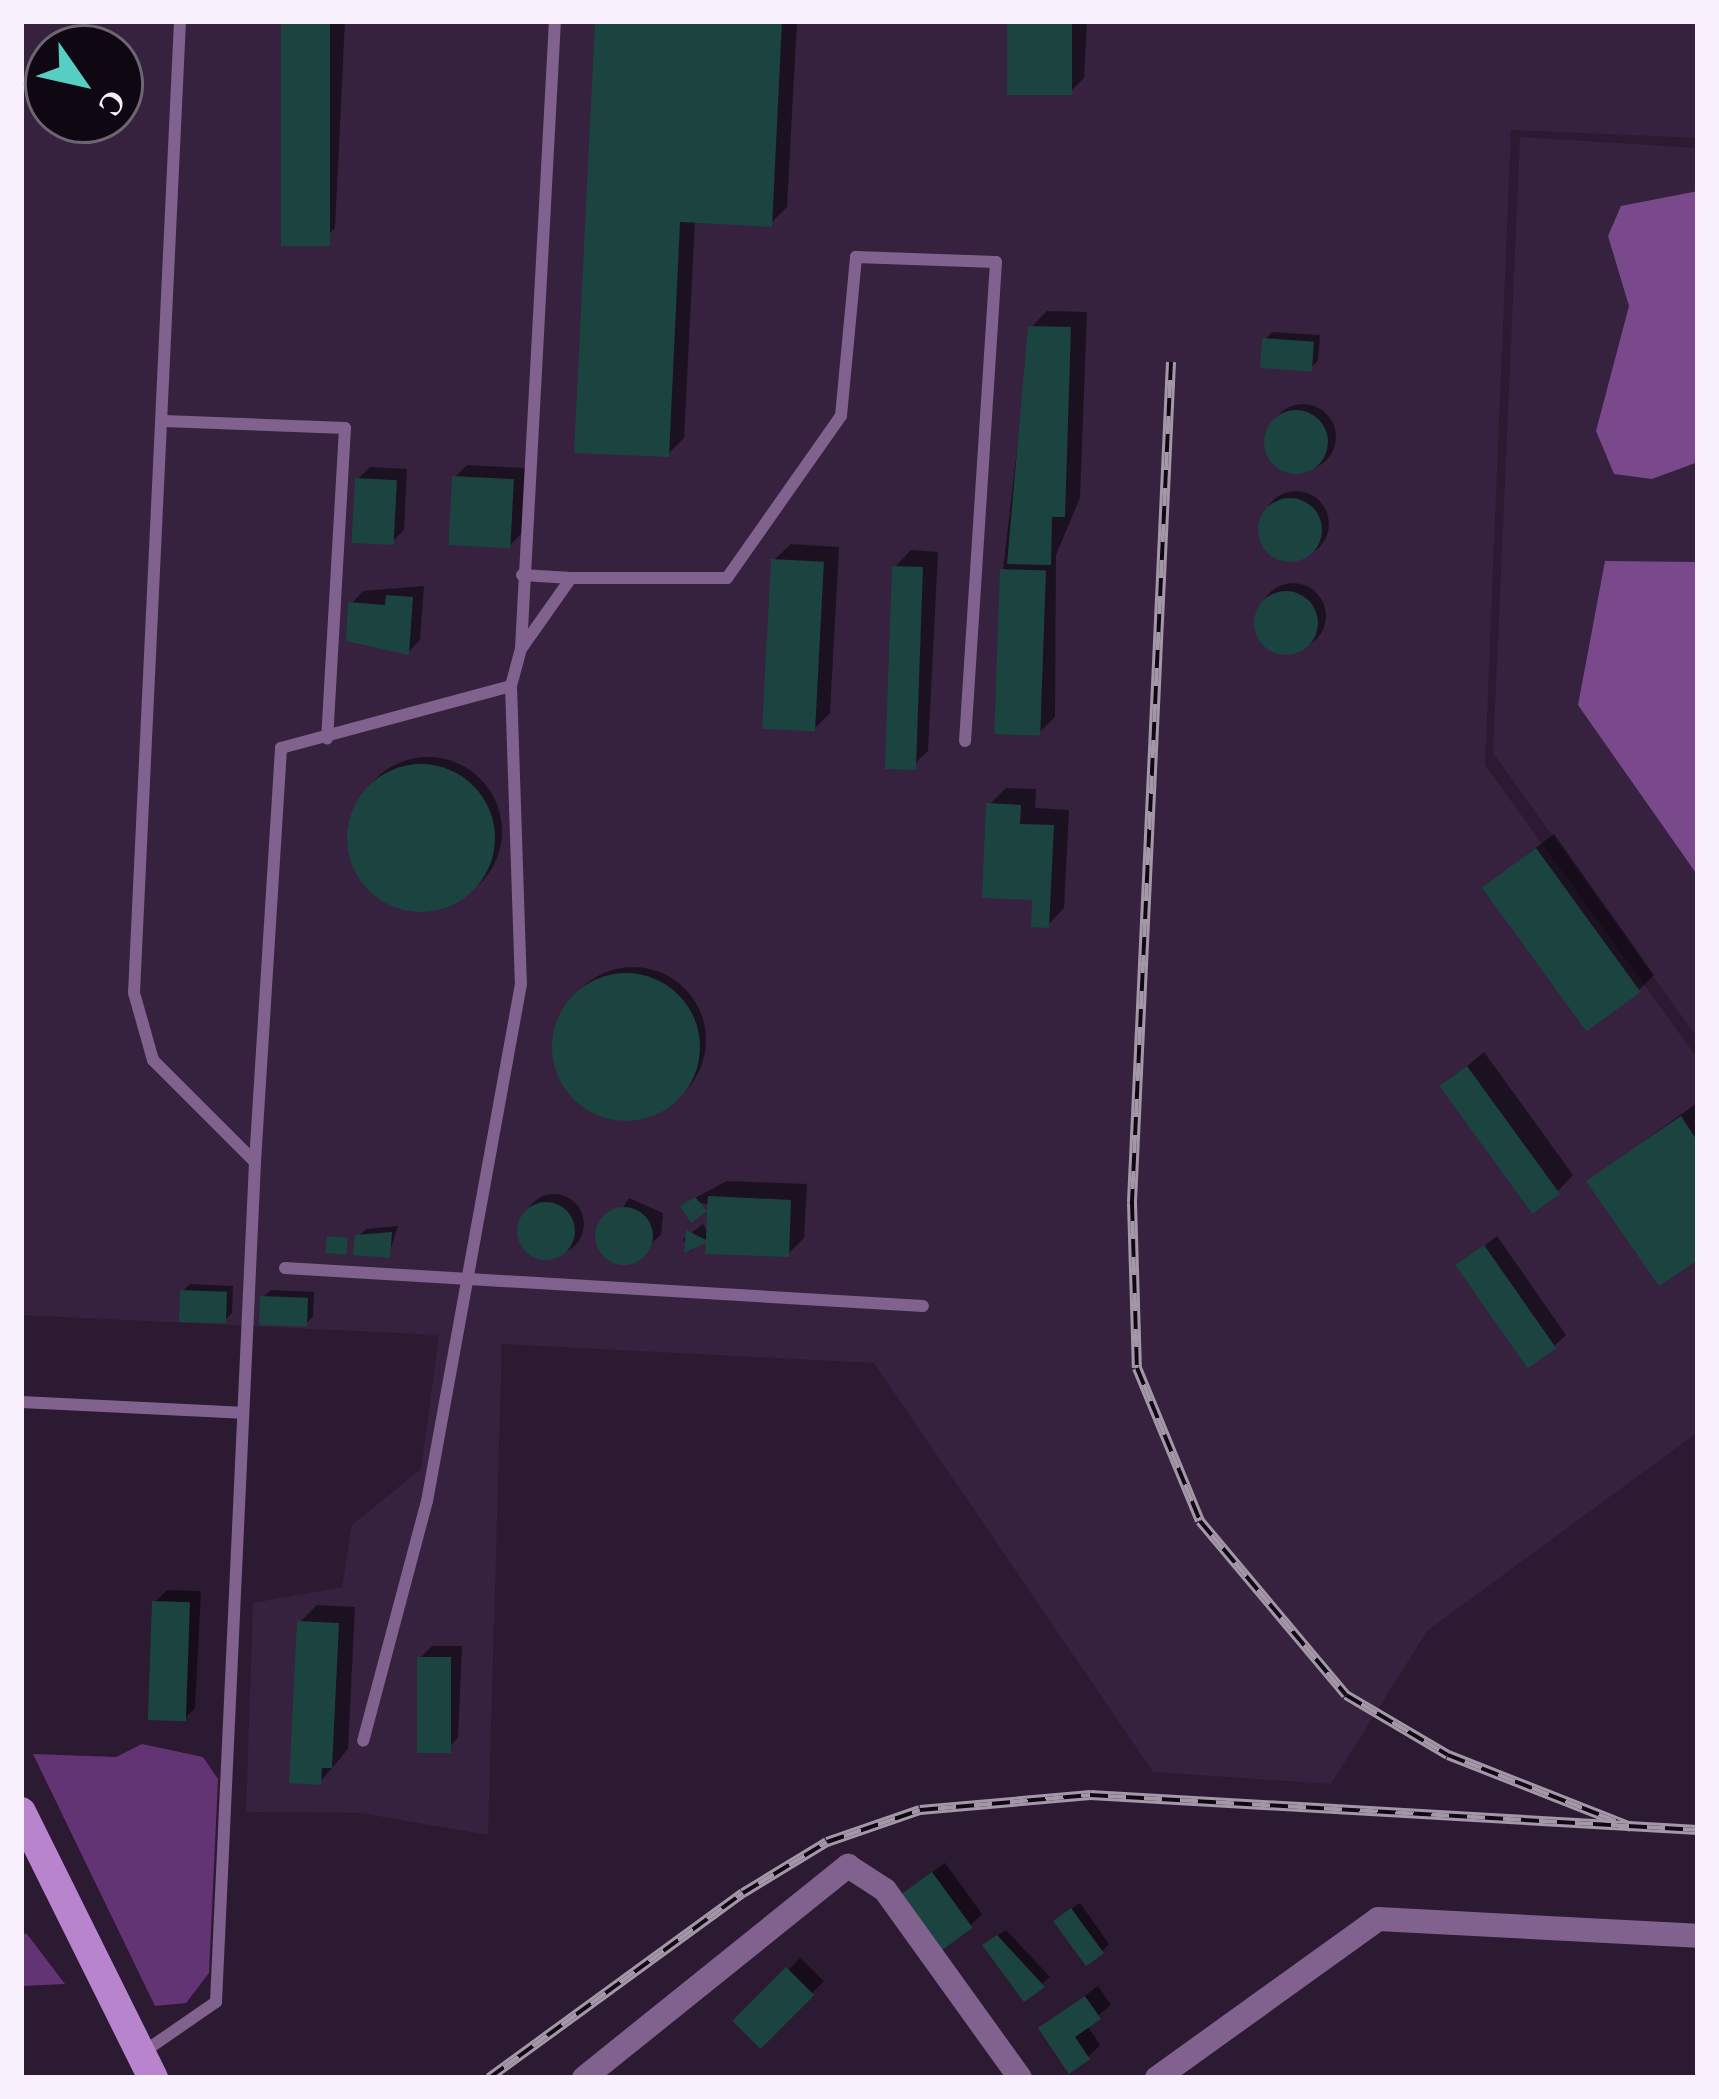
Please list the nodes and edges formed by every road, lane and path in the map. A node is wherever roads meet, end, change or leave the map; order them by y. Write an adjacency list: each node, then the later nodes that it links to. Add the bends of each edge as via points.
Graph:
1 (180, 21): 3 (lane)
2 (555, 21): 4 (lane)
3 (164, 421): 8 (lane, via 345,428); 10 (lane, via 136,1015 153,1060)
4 (523, 575): 5 (lane); 6 (lane)
5 (571, 578): 6 (lane); 9 (lane, via 728,578 841,416 856,257 996,262)
6 (520, 650): 7 (lane)
7 (511, 686): 8 (lane); 12 (lane, via 521,984)
8 (327, 738): 10 (lane, via 281,748)
9 (965, 741)
10 (255, 1162): 15 (lane)
11 (285, 1268): 12 (lane)
12 (466, 1277): 13 (lane); 16 (lane, via 427,1501)
13 (923, 1306)
14 (21, 1402): 15 (lane)
15 (242, 1413): 19 (lane, via 216,2002)
16 (363, 1741)
17 (21, 1812): 19 (main road)
18 (1698, 1936): 22 (street, via 1378,1919)
19 (147, 2066)
20 (584, 2078): 21 (street, via 848,1866 885,1890)
21 (1020, 2078)
22 (1156, 2078)

